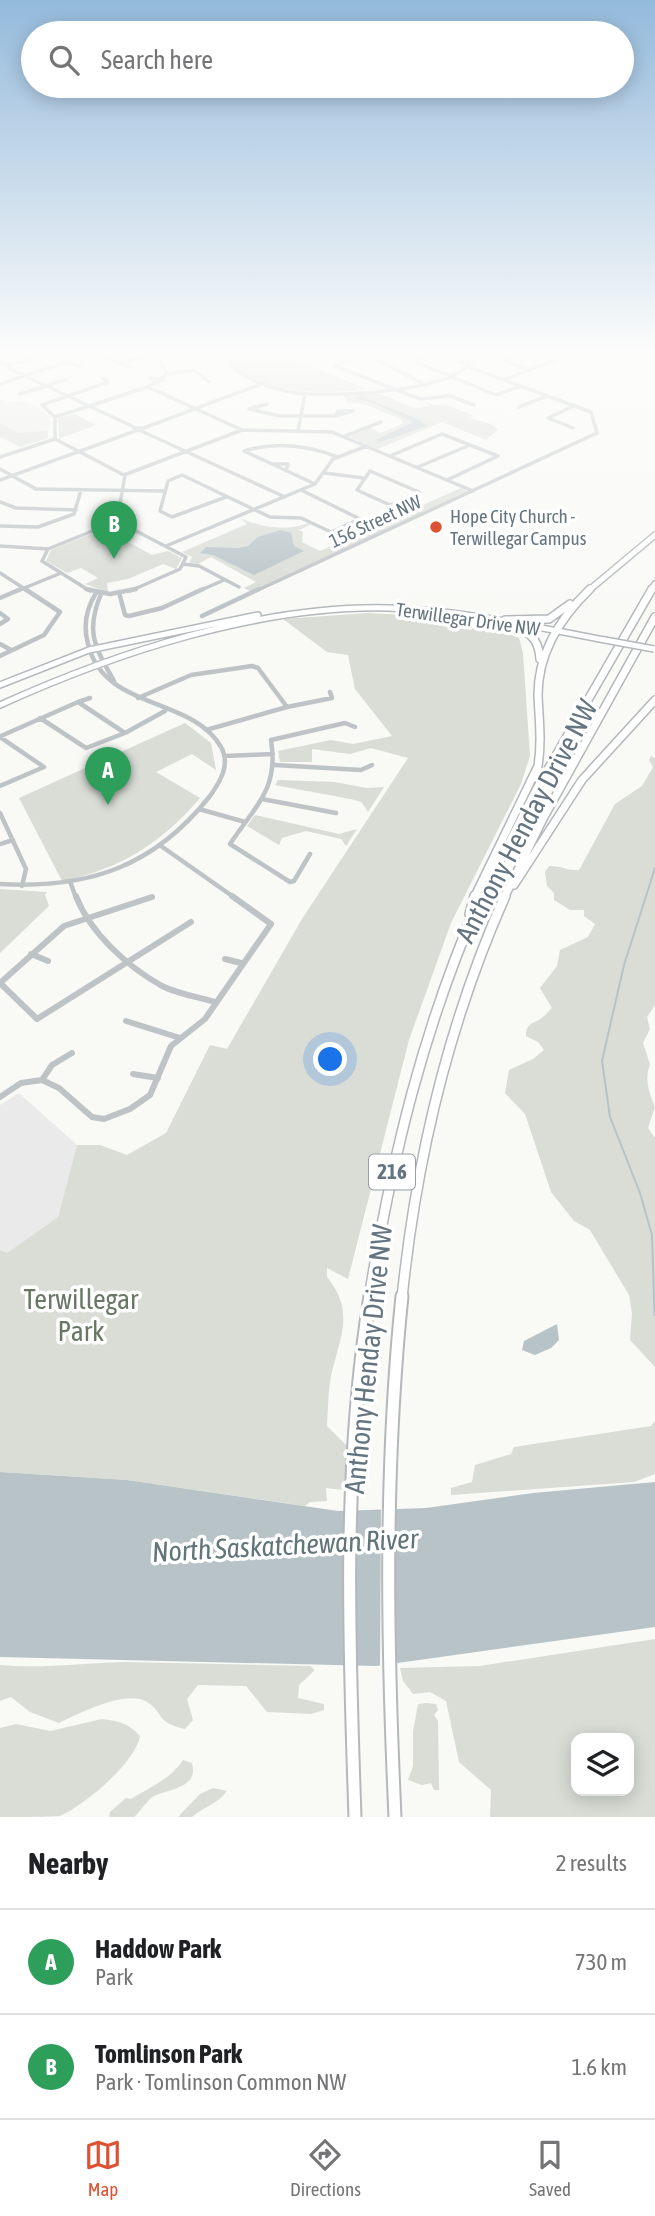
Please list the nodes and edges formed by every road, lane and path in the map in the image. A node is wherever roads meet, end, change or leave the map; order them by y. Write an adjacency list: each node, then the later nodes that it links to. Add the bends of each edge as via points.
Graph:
1 (55, 439): 11 (street); 14 (street)
2 (110, 439): 11 (street)
3 (162, 439): 12 (street)
4 (219, 439): 12 (street)
5 (351, 439): 10 (street)
6 (431, 439): 13 (street)
7 (454, 439): 9 (street)
8 (586, 439): 29 (street, 156 Street NW)
9 (470, 445): 16 (street); 23 (street, via 498,457)
10 (367, 446): 13 (street); 15 (street)
11 (77, 451): 19 (street); 20 (street)
12 (187, 451): 20 (street); 31 (street)
13 (390, 456): 16 (street)
14 (0, 457)
15 (338, 457): 18 (street); 24 (street, via 318,448 257,446 244,451 271,464 288,464 286,471)
16 (418, 467): 23 (street)
17 (0, 470): 19 (street)
18 (325, 473): 21 (street); 24 (street)
19 (10, 475): 22 (street); 25 (street, via 36,489)
20 (124, 475): 26 (street)
21 (363, 478): 21 (street, via 370,471 419,492 390,505 357,490)
22 (0, 479)
23 (447, 480): 29 (street)
24 (315, 484): 27 (street)
25 (81, 490): 26 (street); 33 (street)
26 (123, 490): 28 (street); 35 (street)
27 (301, 490): 31 (street); 38 (street, via 360,519)
28 (164, 491): 30 (street, via 168,481 182,475); 30 (street, via 167,497 160,511 172,517)
29 (473, 491): 36 (street, 156 Street NW)
30 (226, 497): 34 (street)
31 (285, 497): 34 (street)
32 (0, 502): 33 (street, via 16,508)
33 (76, 510): 37 (street, via 38,527)
34 (254, 510): 38 (street, via 270,517 302,519); 41 (street)
35 (117, 521): 41 (street); 43 (street)
36 (402, 524): 56 (street, 156 Street NW)
37 (0, 526)
38 (331, 532): 39 (street)
39 (323, 535)
40 (655, 535): 53 (highway)
41 (166, 546): 44 (street, via 186,557)
42 (0, 547): 43 (street)
43 (48, 549): 46 (street, via 42,561)
44 (183, 564): 47 (street, via 199,566); 51 (street, via 178,571)
45 (0, 573): 50 (street)
46 (61, 573): 50 (street); 52 (street)
47 (224, 580): 49 (street); 51 (street, via 162,608 130,616 125,615)
48 (655, 584): 104 (highway, Anthony Henday Drive NW / 216, via 507,848)
49 (239, 587)
50 (24, 588): 54 (street); 64 (street, via 60,612 44,635)
51 (119, 592): 52 (street)
52 (98, 593): 63 (street, via 90,602 85,626)
53 (583, 594): 58 (highway, via 552,619); 60 (highway)
54 (0, 598)
55 (0, 613): 59 (street, via 8,619)
56 (202, 616)
57 (655, 617): 101 (highway, Anthony Henday Drive NW / 216)
58 (504, 621): 60 (main road, Terwillegar Drive NW); 63 (main road, Terwillegar Drive NW, via 410,607 323,608 250,616); 66 (highway, via 535,636); 67 (main road, Terwillegar Drive NW, via 413,610 302,612 193,634)
59 (0, 624)
60 (559, 630): 62 (main road, Terwillegar Drive NW, bridge); 66 (highway)
61 (0, 643): 64 (street)
62 (655, 648)
63 (91, 649): 67 (street); 68 (main road, Terwillegar Drive NW)
64 (11, 650): 65 (street)
65 (0, 656)
66 (542, 662): 104 (highway, via 538,766 473,900)
67 (100, 666): 71 (street); 74 (main road, Terwillegar Drive NW)
68 (0, 685)
69 (330, 692): 75 (street, via 332,698)
70 (90, 698): 73 (street)
71 (138, 698): 75 (street, via 185,676 252,666); 76 (street)
72 (655, 700): 101 (highway, via 582,780)
73 (78, 702): 77 (street); 80 (street)
74 (0, 705)
75 (287, 707): 79 (street)
76 (165, 711): 79 (street); 80 (street)
77 (40, 718): 80 (street, via 85,748); 81 (street)
78 (355, 727): 82 (street, via 345,723 273,738)
79 (206, 730): 84 (street)
80 (125, 733)
81 (1, 737): 87 (street, via 44,767)
82 (273, 754): 83 (street); 85 (street)
83 (246, 756): 84 (street)
84 (224, 758): 89 (street, via 221,781)
85 (275, 765): 86 (street, via 361,771); 88 (street)
86 (372, 765)
87 (0, 786)
88 (262, 799): 91 (street); 92 (street)
89 (198, 810): 92 (street); 95 (street)
90 (0, 813): 93 (street)
91 (336, 813)
92 (245, 822): 96 (street, via 230,844 287,882 294,881)
93 (13, 840): 94 (street); 99 (street, via 26,869)
94 (0, 844)
95 (161, 846): 98 (street, via 107,874); 109 (street, via 271,924)
96 (310, 854)
97 (0, 884): 99 (street)
98 (72, 884): 99 (street); 102 (street)
99 (22, 886)
100 (152, 897): 102 (street)
101 (503, 902): 119 (highway, Anthony Henday Drive NW / 216, via 462,1007 429,1128 401,1295 386,1588)
102 (85, 918): 105 (street, via 57,930); 108 (street, via 94,933)
103 (191, 922): 108 (street)
104 (467, 929): 118 (highway, Anthony Henday Drive NW / 216, via 437,1004 399,1136 381,1224 357,1424 350,1591)
105 (31, 954): 107 (street); 108 (street, via 0,983 37,1019)
106 (225, 958): 109 (street)
107 (48, 961)
108 (130, 961): 110 (street, via 163,986)
109 (241, 963): 110 (street)
110 (215, 1002): 112 (street, via 201,1023)
111 (126, 1021): 112 (street)
112 (180, 1038): 115 (street, via 171,1046)
113 (72, 1053): 116 (street, via 59,1058)
114 (133, 1074): 115 (street)
115 (158, 1078): 116 (street, via 142,1102 104,1119 92,1117 59,1088)
116 (42, 1080): 117 (street, via 21,1083)
117 (0, 1097)
118 (355, 1817)
119 (394, 1817)

